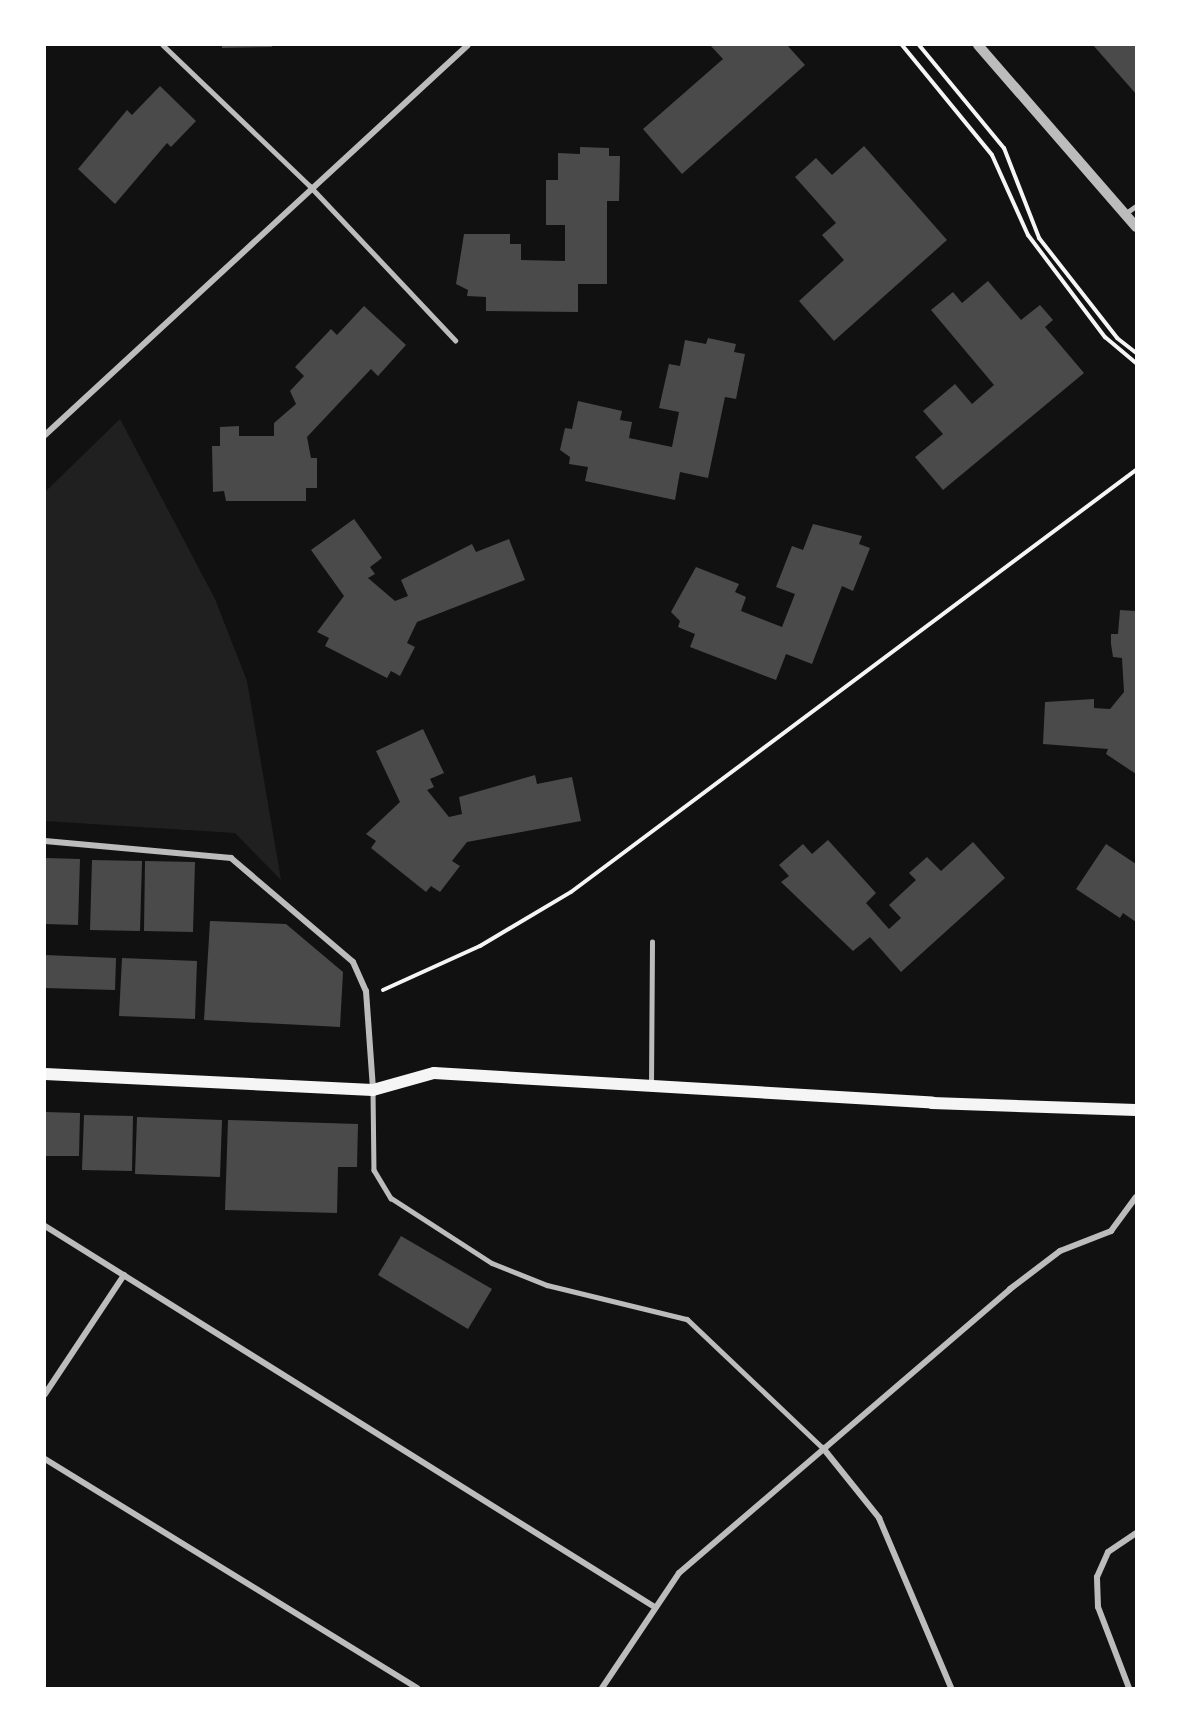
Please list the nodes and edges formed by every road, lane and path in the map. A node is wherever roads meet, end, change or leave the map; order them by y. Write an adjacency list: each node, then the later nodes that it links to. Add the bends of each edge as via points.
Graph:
1 (163, 45): 6 (lane)
2 (468, 45): 6 (street)
3 (902, 45): 12 (path, via 992,155 1028,235 1105,338)
4 (919, 45): 11 (path, via 1004,148 1039,238 1117,338)
5 (978, 45): 8 (street)
6 (310, 186): 10 (lane); 13 (street)
7 (1136, 206): 8 (lane)
8 (1126, 213): 9 (street)
9 (1136, 227)
10 (455, 339)
11 (1136, 353)
12 (1136, 363)
13 (45, 435)
14 (1136, 470): 17 (path, via 571,892 480,946)
15 (45, 841): 17 (street, via 231,858 353,962)
16 (652, 942): 19 (lane)
17 (366, 998): 20 (street)
18 (45, 1074): 20 (main road)
19 (651, 1085): 20 (main road, via 434,1072); 21 (main road)
20 (373, 1090): 26 (lane, via 374,1170 392,1198 492,1263 547,1285 687,1319)
21 (1136, 1110)
22 (1136, 1197): 26 (street, via 1111,1231 1060,1251)
23 (45, 1226): 24 (street)
24 (124, 1275): 25 (street); 29 (street)
25 (45, 1394)
26 (823, 1448): 29 (street, via 679,1573); 32 (street, via 879,1518)
27 (45, 1459): 30 (street)
28 (1136, 1533): 33 (street, via 1108,1552 1097,1577 1098,1607)
29 (653, 1606): 31 (street)
30 (417, 1688)
31 (602, 1688)
32 (951, 1688)
33 (1129, 1688)

